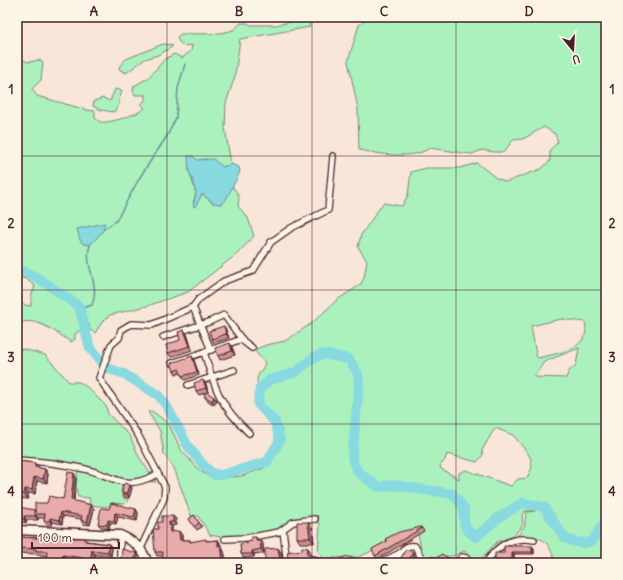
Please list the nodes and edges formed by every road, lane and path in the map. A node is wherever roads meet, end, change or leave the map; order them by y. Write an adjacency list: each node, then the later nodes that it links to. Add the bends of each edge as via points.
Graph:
1 (333, 156): 2 (street, via 328,210 291,228 271,242 253,271 224,281 199,299)
2 (194, 307): 3 (street); 15 (street, via 152,325 131,324 121,330 119,338 111,345 98,378 138,435)
3 (201, 323): 4 (street); 5 (street, via 224,314); 7 (street)
4 (163, 337)
5 (242, 339): 6 (street); 7 (street)
6 (252, 348)
7 (211, 350): 8 (street)
8 (204, 352): 9 (street); 11 (street)
9 (172, 363)
10 (234, 370): 11 (street)
11 (212, 377): 12 (street); 13 (street, via 220,399)
12 (188, 385)
13 (249, 433)
14 (17, 460): 15 (street, via 82,468 131,483 144,481)
15 (158, 474): 22 (street, via 165,487 165,493)
16 (314, 519): 18 (street, via 292,522)
17 (17, 530): 19 (main road)
18 (283, 530): 20 (street, via 246,538); 26 (street)
19 (120, 535): 22 (main road); 24 (street)
20 (225, 539)
21 (534, 540): 34 (street, via 510,541 494,552)
22 (141, 548): 25 (main road)
23 (400, 553): 29 (street); 30 (street); 31 (street, via 407,546 415,546)
24 (120, 563)
25 (148, 563)
26 (287, 563)
27 (340, 563): 28 (street, via 346,560)
28 (356, 563)
29 (380, 563)
30 (396, 563)
31 (424, 563)
32 (456, 563): 33 (street, via 466,558)
33 (470, 563)
34 (486, 563)

